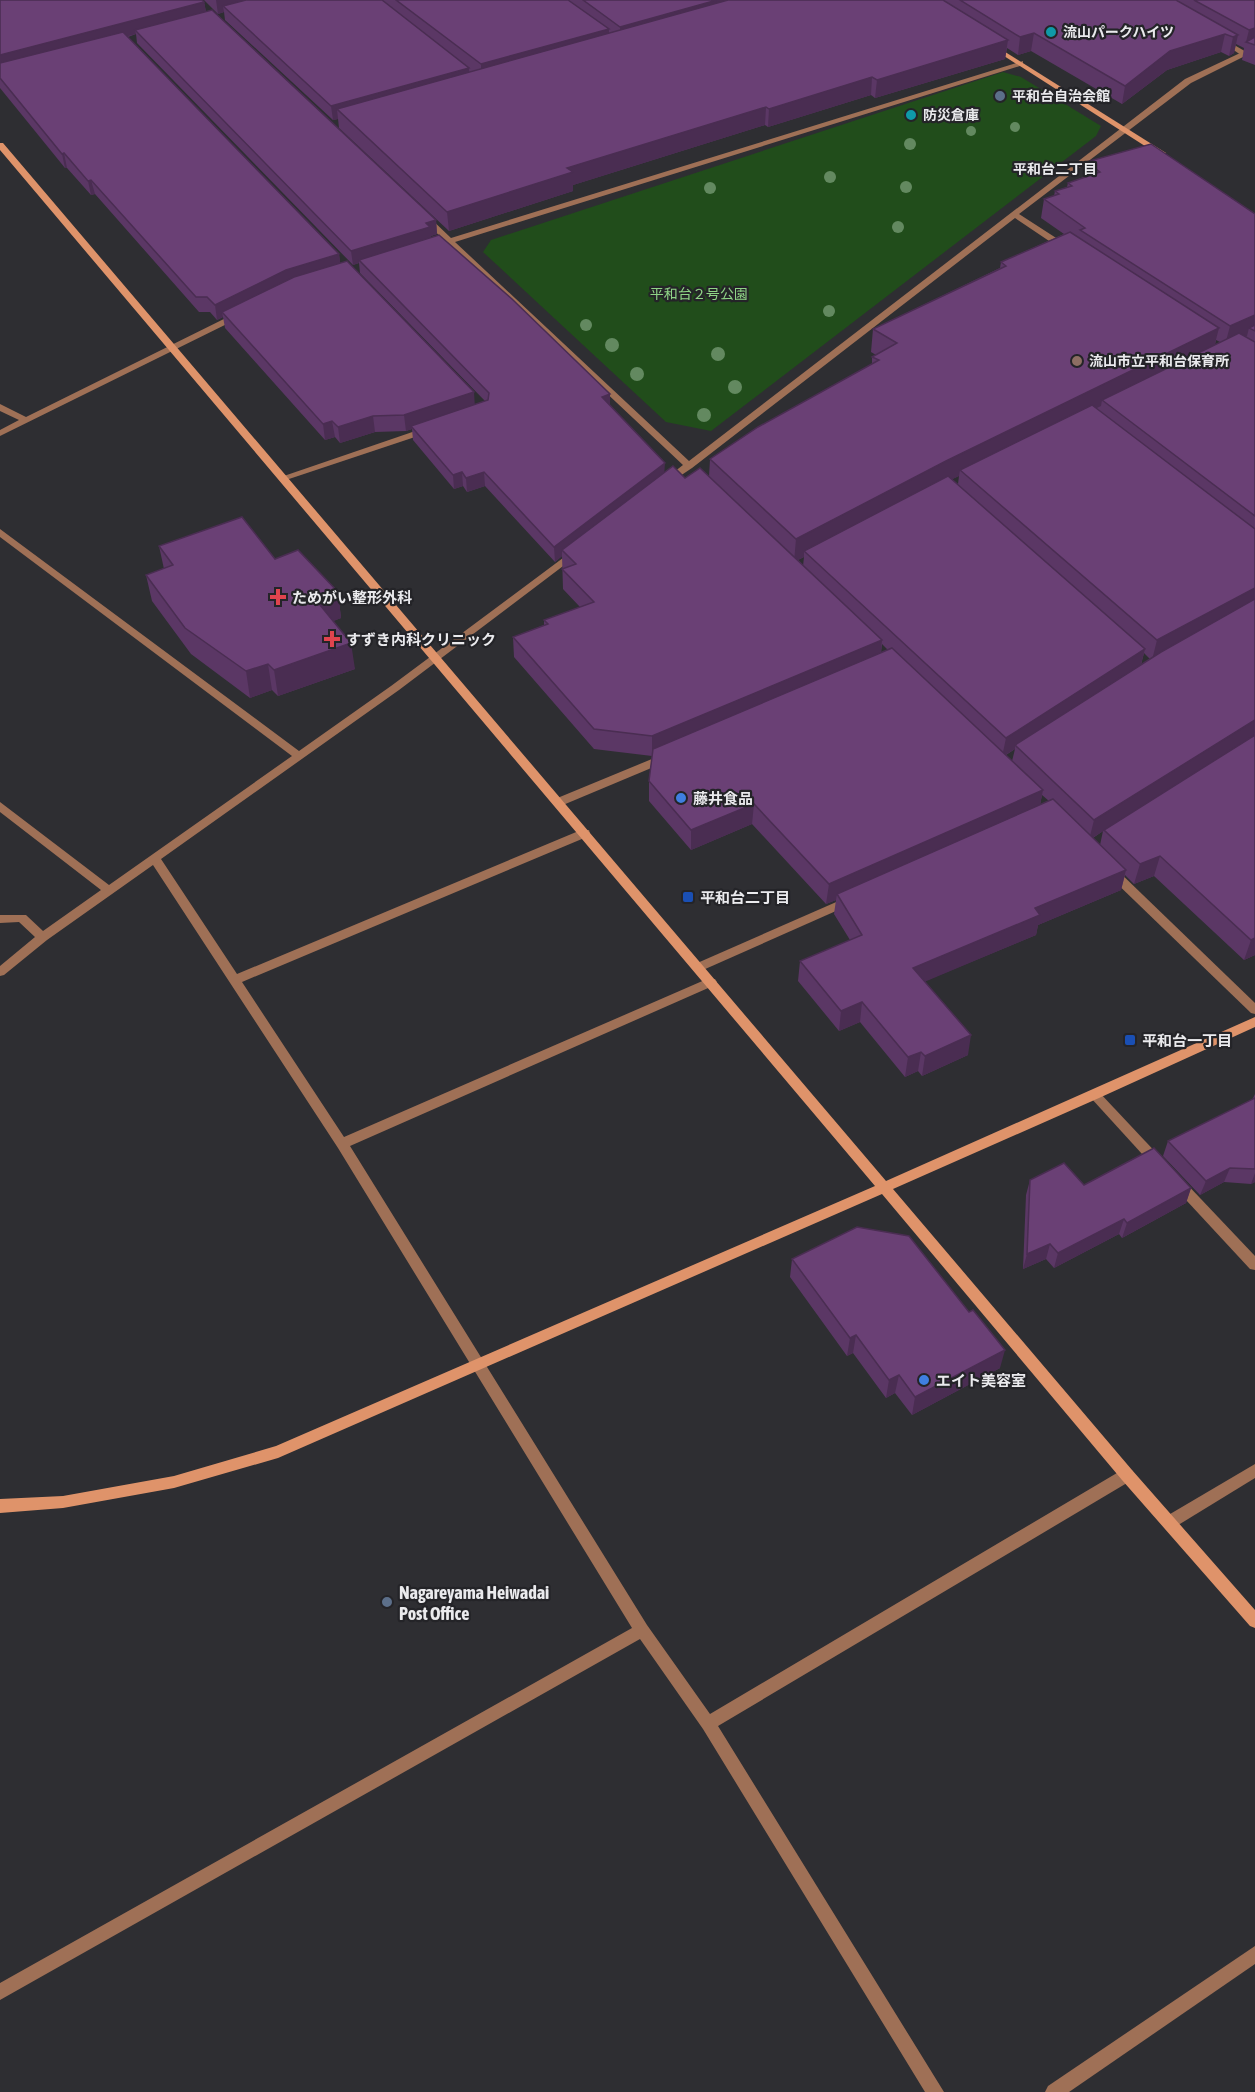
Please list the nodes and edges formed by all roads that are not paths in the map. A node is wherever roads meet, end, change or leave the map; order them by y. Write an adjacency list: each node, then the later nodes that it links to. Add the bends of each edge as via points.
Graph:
1 (1215, 37): 4 (street)
2 (980, 38): 5 (street)
3 (1255, 48): 4 (street)
4 (1244, 53): 6 (street, via 1188,81)
5 (1020, 63): 6 (street); 11 (street)
6 (1127, 129): 8 (street); 10 (street)
7 (0, 145): 15 (street)
8 (1169, 158)
9 (422, 214): 11 (street)
10 (1015, 215): 13 (street); 20 (street)
11 (449, 240): 12 (street); 20 (street)
12 (427, 247)
13 (1075, 254)
14 (244, 312): 15 (street)
15 (171, 347): 17 (street); 21 (street)
16 (0, 407): 17 (street)
17 (25, 420): 19 (street)
18 (441, 425): 21 (street)
19 (0, 434)
20 (690, 470): 22 (street)
21 (284, 478): 25 (street)
22 (658, 489)
23 (0, 532): 26 (street)
24 (585, 545): 25 (street)
25 (435, 658): 26 (street); 28 (street)
26 (298, 755): 31 (street)
27 (671, 755): 28 (street)
28 (559, 802): 30 (street)
29 (0, 806): 33 (street)
30 (585, 833): 37 (street); 39 (street)
31 (155, 859): 33 (street); 39 (street)
32 (1105, 865): 41 (street)
33 (108, 890): 36 (street)
34 (864, 894): 37 (street)
35 (0, 919): 36 (street, via 22,918)
36 (43, 938): 38 (street)
37 (699, 966): 40 (street)
38 (0, 972)
39 (235, 980): 44 (street)
40 (711, 982): 44 (street); 45 (street)
41 (1255, 1010)
42 (1255, 1022): 43 (street)
43 (1095, 1095): 45 (street); 46 (street)
44 (342, 1144): 47 (street)
45 (884, 1186): 47 (street); 49 (street)
46 (1255, 1265)
47 (476, 1364): 50 (street, via 278,1452 174,1482 63,1502); 53 (street)
48 (1255, 1470): 51 (street)
49 (1126, 1475): 51 (street); 54 (street)
50 (0, 1506)
51 (1170, 1522): 52 (street)
52 (1255, 1621)
53 (642, 1630): 54 (street); 56 (street)
54 (708, 1724): 57 (street)
55 (1255, 1954): 58 (street)
56 (0, 1992)
57 (935, 2092)
58 (1054, 2092)

